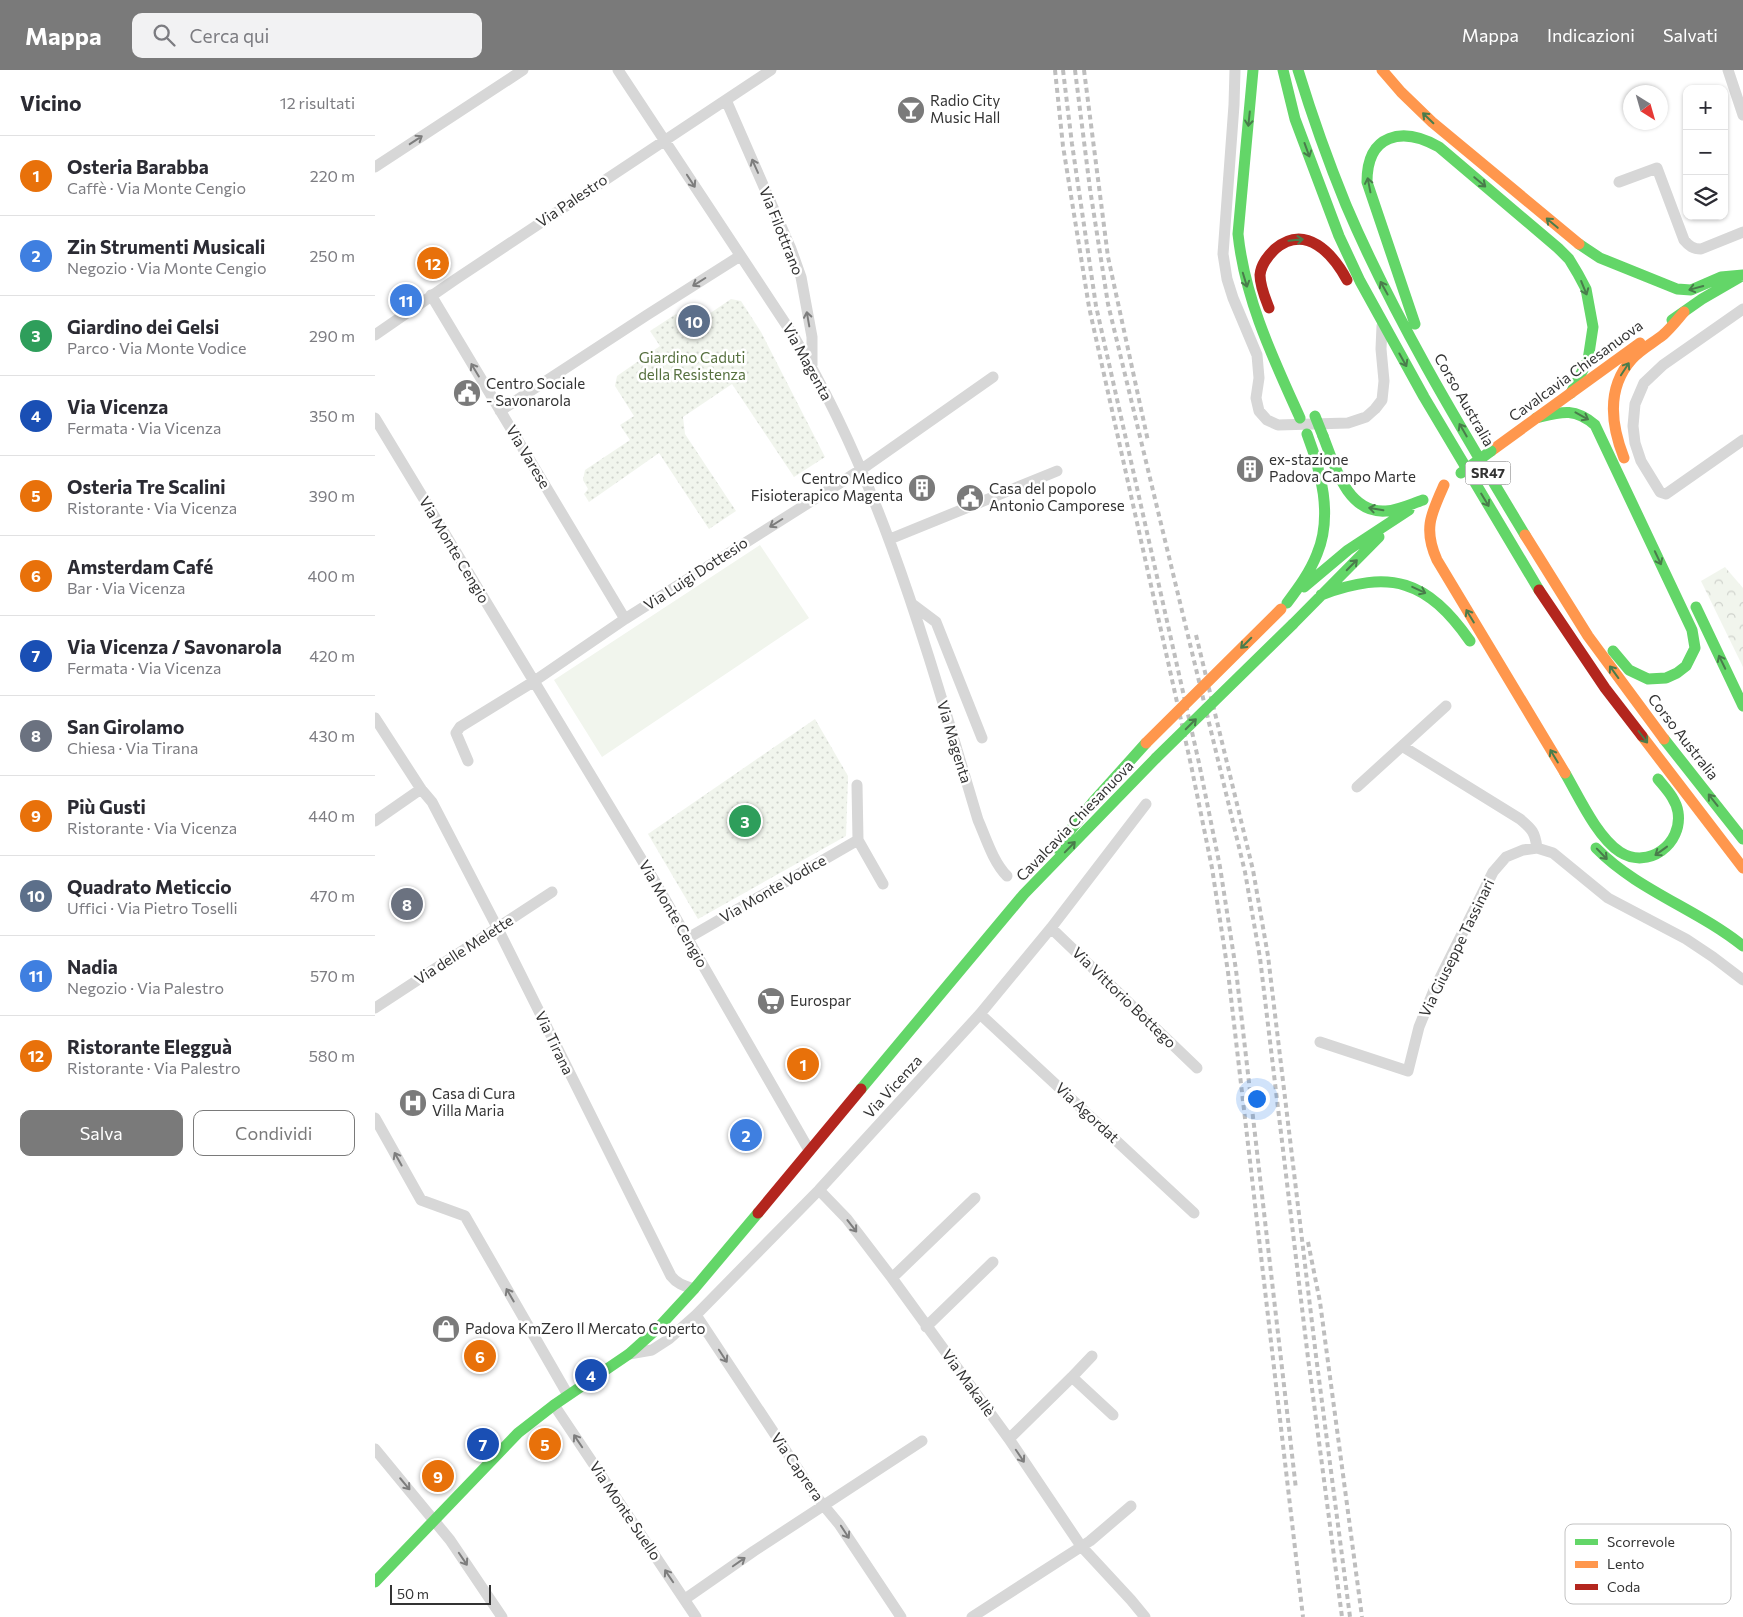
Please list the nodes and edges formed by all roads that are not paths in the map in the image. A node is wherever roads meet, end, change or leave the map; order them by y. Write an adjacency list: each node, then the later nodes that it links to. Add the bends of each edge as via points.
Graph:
1 (523, 70): 13 (street, one-way to 1)
2 (618, 70): 12 (street, Via Magenta)
3 (771, 70): 10 (street, Via Palestro)
4 (1235, 70): 22 (street, Corso Australia, via 1223,254 1233,298 1257,355 1259,378 1256,398 1259,411 1278,425 1348,422 1366,417 1382,400)
5 (1253, 70): 45 (main road, one-way to 45, via 1239,252 1256,315 1319,466 1324,512 1322,536 1311,568)
6 (1283, 70): 22 (main road, Corso Australia / SR47, one-way to 22, via 1295,119 1336,228)
7 (1298, 70): 26 (main road, Corso Australia / SR47, one-way to 7, via 1356,229 1310,111)
8 (1382, 70): 17 (main road, one-way to 8, via 1721,277 1691,290 1677,289 1600,258 1432,122)
9 (1728, 70): 11 (street)
10 (726, 100): 12 (street, Via Palestro); 24 (street, Via Filottrano, one-way to 10, via 812,337 801,277)
11 (1743, 114)
12 (664, 140): 16 (street, Via Magenta, one-way to 16); 18 (street, Via Palestro)
13 (375, 167)
14 (1619, 182): 15 (street, via 1657,168 1684,240 1695,249)
15 (1743, 232)
16 (740, 256): 24 (street, Via Magenta); 28 (street, one-way to 28)
17 (1743, 275): 20 (main road, Cavalcavia Chiesanuova)
18 (431, 295): 23 (street, Via Palestro); 28 (street, Via Varese, one-way to 18)
19 (1743, 309): 32 (street, via 1648,378 1635,404 1633,426 1641,461 1660,492 1666,494)
20 (1684, 312): 27 (main road, Cavalcavia Chiesanuova); 35 (main road, one-way to 20, via 1614,429 1611,413 1615,390 1633,358 1668,331)
21 (1272, 316): 22 (main road, one-way to 22, via 1262,288 1261,270 1270,253 1286,241 1307,239 1322,246 1338,263 1356,297)
22 (1382, 322): 41 (main road, Corso Australia / SR47, one-way to 41)
23 (375, 335)
24 (812, 367): 33 (street, Via Magenta)
25 (993, 377): 33 (street, Via Luigi Dottesio)
26 (1438, 387): 27 (main road, one-way to 27, via 1367,182 1368,164 1374,150 1382,141 1398,136 1425,139 1439,147 1569,259 1586,289 1593,327 1588,360); 39 (main road, Corso Australia / SR47, one-way to 26)
27 (1571, 392): 31 (main road, Cavalcavia Chiesanuova)
28 (500, 411): 46 (street, Via Varese)
29 (1313, 412): 37 (main road, one-way to 29, bridge, via 1378,511 1355,499 1338,476)
30 (375, 418): 49 (street, Via Monte Cengio)
31 (1536, 418): 36 (main road, Cavalcavia Chiesanuova, bridge); 39 (main road, one-way to 39, via 1574,411 1595,424 1692,630 1695,648 1686,666 1666,678 1648,679 1629,670 1554,565)
32 (1743, 440)
33 (861, 469): 40 (street, Via Magenta); 46 (street, Via Luigi Dottesio, one-way to 46)
34 (1057, 471): 40 (street)
35 (1631, 472)
36 (1444, 485): 37 (main road, Cavalcavia Chiesanuova); 56 (main road, one-way to 36, via 1678,809 1679,821 1672,842 1665,849 1657,855 1634,858 1613,848 1603,837 1430,547 1428,530 1431,515)
37 (1423, 500): 38 (main road, Cavalcavia Chiesanuova)
38 (1404, 513): 42 (main road, Cavalcavia Chiesanuova, one-way to 38); 45 (main road, Cavalcavia Chiesanuova, via 1348,550)
39 (1513, 515): 65 (main road, Corso Australia / SR47, one-way to 39, via 1589,637)
40 (890, 539): 44 (street, Via Magenta)
41 (1537, 588): 48 (main road); 68 (main road, Corso Australia / SR47, one-way to 68, via 1605,688)
42 (1321, 595): 47 (main road, one-way to 47, via 1363,581 1393,581 1416,588 1444,606); 72 (main road, Cavalcavia Chiesanuova, one-way to 42, bridge)
43 (1691, 596): 51 (main road, one-way to 43)
44 (912, 604): 53 (street, Via Magenta, via 936,622); 69 (street, Via Magenta, via 978,820)
45 (1284, 606): 72 (main road, Cavalcavia Chiesanuova, one-way to 72, bridge, via 1146,743 1093,802)
46 (625, 619): 49 (street, Via Luigi Dottesio)
47 (1477, 652)
48 (1573, 661)
49 (533, 682): 55 (street, via 457,729); 75 (street, Via Monte Cengio)
50 (1446, 706): 54 (street)
51 (1743, 706)
52 (375, 718): 59 (street, Via Tirana)
53 (982, 738)
54 (1402, 746): 58 (street); 67 (street, via 1520,819 1531,829)
55 (468, 761)
56 (1649, 767)
57 (857, 785): 66 (street)
58 (1357, 787)
59 (421, 789): 62 (street); 73 (street, Via Tirana, via 432,802)
60 (1146, 804): 74 (street, Via Vicenza)
61 (1571, 808): 63 (main road)
62 (375, 821)
63 (1581, 825)
64 (1588, 837): 76 (main road, one-way to 76, via 1604,857 1626,874)
65 (1743, 839)
66 (858, 840): 70 (street); 75 (street, Via Monte Vodice)
67 (1537, 848): 77 (street, via 1553,852 1608,898 1686,939); 80 (street, Via Giuseppe Tassinari, via 1506,857 1493,872 1433,990 1408,1071)
68 (1743, 868)
69 (1007, 876)
70 (883, 884)
71 (552, 892): 73 (street, Via delle Melette)
72 (1024, 894): 83 (main road, Via Vicenza)
73 (497, 927): 78 (street, Via delle Melette); 89 (street, Via Tirana, via 651,1238 675,1281)
74 (1051, 928): 79 (street, Via Vicenza); 81 (street, Via Vittorio Bottego)
75 (687, 938): 83 (street, Via Monte Cengio)
76 (1743, 946)
77 (1743, 980)
78 (375, 1008)
79 (980, 1014): 84 (street, Via Vicenza); 86 (street, Via Agordat)
80 (1320, 1042)
81 (1197, 1068)
82 (375, 1118): 95 (street, one-way to 82, via 465,1216 421,1200)
83 (809, 1150): 89 (main road, Via Vicenza)
84 (819, 1190): 88 (street, Via Makallè, one-way to 88, via 847,1219); 90 (street, Via Vicenza)
85 (975, 1198): 88 (street)
86 (1194, 1213)
87 (993, 1262): 91 (street)
88 (892, 1278): 91 (street, Via Makallè)
89 (694, 1289): 92 (main road, Via Vicenza)
90 (696, 1315): 92 (street, Via Vicenza, via 652,1350); 101 (street, Via Caprera, one-way to 101)
91 (926, 1327): 98 (street, Via Makallè)
92 (629, 1354): 95 (main road, Via Vicenza)
93 (1092, 1356): 94 (street)
94 (1072, 1377): 97 (street); 98 (street)
95 (568, 1395): 96 (main road, Via Vicenza)
96 (554, 1404): 103 (main road, Via Vicenza, via 518,1434); 106 (street, Via Monte Suello, one-way to 96)
97 (1113, 1415)
98 (1009, 1440): 104 (street, Via Makallè, one-way to 104)
99 (922, 1441): 101 (street)
100 (375, 1449): 103 (street, one-way to 103)
101 (824, 1506): 106 (street, one-way to 101); 109 (street, Via Caprera, one-way to 109)
102 (1131, 1506): 104 (street)
103 (434, 1520): 105 (main road, Via Vicenza); 107 (street, one-way to 107)
104 (1081, 1546): 110 (street); 111 (street, Via Makallè)
105 (375, 1582)
106 (685, 1599): 108 (street, Via Monte Suello)
107 (502, 1617)
108 (696, 1617)
109 (901, 1617)
110 (973, 1617)
111 (1145, 1617)

